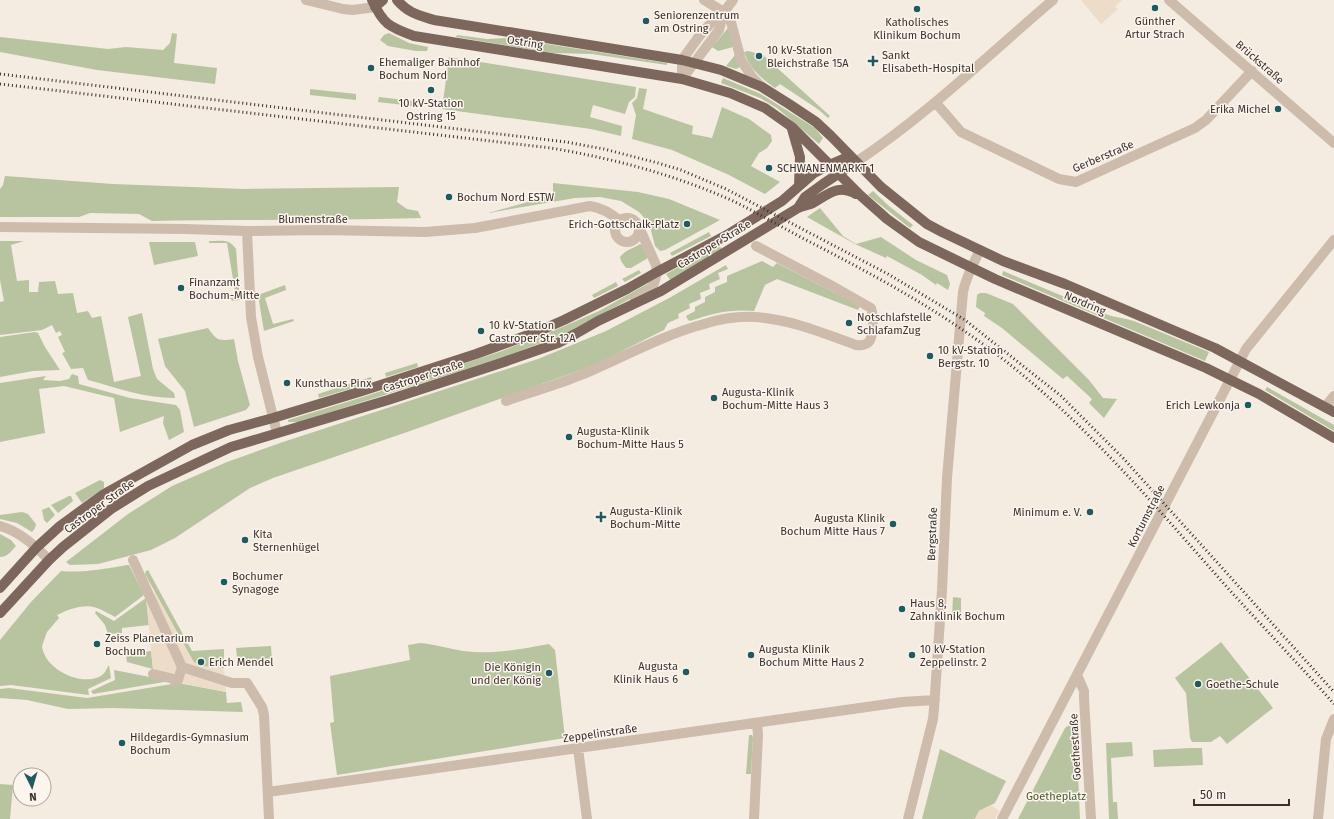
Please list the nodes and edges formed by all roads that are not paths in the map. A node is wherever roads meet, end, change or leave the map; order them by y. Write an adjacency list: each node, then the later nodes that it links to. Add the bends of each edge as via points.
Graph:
1 (310, 0): 7 (street, via 353,10)
2 (397, 0): 9 (main road, Ostring, via 404,8 415,14 434,20)
3 (704, 0): 8 (street)
4 (733, 0): 8 (street)
5 (1053, 0): 14 (street)
6 (1170, 0): 11 (street, Brückstraße)
7 (377, 2): 12 (main road, Ostring, via 380,16 387,24 414,36)
8 (724, 12): 9 (street, via 700,35); 10 (street, via 719,30); 13 (street, via 731,22 741,60)
9 (682, 60): 10 (main road, Ostring); 12 (street)
10 (694, 63): 12 (street); 13 (main road, Ostring, via 721,70)
11 (1252, 71): 14 (street, Gerberstraße, via 1206,120 1195,128 1076,182 1059,179 961,132); 16 (street, Brückstraße)
12 (682, 79): 15 (main road, Ostring, via 764,108)
13 (762, 87): 17 (main road, Nordring, via 816,122)
14 (936, 103): 17 (street, via 869,154)
15 (792, 127): 18 (main road, Nordring); 20 (main road, via 800,157)
16 (1334, 143)
17 (853, 159): 18 (main road); 19 (main road); 29 (main road, Nordring, via 927,224)
18 (829, 165): 19 (main road, Nordring); 20 (main road, Castroper Straße, via 814,173)
19 (839, 174): 21 (main road, Nordring); 22 (main road, Castroper Straße, via 805,196)
20 (799, 186): 31 (main road, Castroper Straße, via 782,201 745,224)
21 (861, 196): 22 (main road, via 843,189 835,190); 30 (main road, Nordring, via 886,219 919,242)
22 (798, 208): 32 (main road, Castroper Straße, via 661,291)
23 (620, 220): 25 (street, Blumenstraße, via 633,219); 25 (street, via 615,230 616,235 624,242 632,242 639,233); 26 (street, Blumenstraße, via 612,214 590,206 475,228 425,232)
24 (0, 226): 26 (street, Blumenstraße)
25 (639, 227): 31 (street)
26 (247, 231): 38 (street, via 249,303 258,357)
27 (1334, 240): 33 (street, Kortumstraße, via 1250,343)
28 (756, 246): 36 (street, via 871,308 871,339 867,344 856,345 811,329 768,318 721,319 665,337 580,375)
29 (980, 250): 30 (street, Bergstraße); 33 (main road, Nordring, via 1216,348)
30 (971, 268): 34 (main road, Nordring); 50 (street, Bergstraße, via 963,292 947,471)
31 (657, 272): 32 (street, via 652,288); 38 (main road, Castroper Straße, via 540,331 430,369)
32 (629, 305): 39 (main road, Castroper Straße, via 551,345)
33 (1239, 362): 34 (street, Kortumstraße); 37 (main road, Nordring)
34 (1230, 380): 40 (main road, Nordring); 49 (street, Kortumstraße)
35 (1334, 396): 37 (street)
36 (506, 401)
37 (1330, 410)
38 (273, 418): 39 (street); 42 (main road, Castroper Straße, via 229,430 192,444 104,494 60,526)
39 (277, 433): 43 (main road, Castroper Straße, via 231,447 148,486 111,509)
40 (1334, 438)
41 (0, 526): 42 (street)
42 (37, 547): 43 (street); 45 (main road, Castroper Straße)
43 (49, 560): 46 (main road, Castroper Straße)
44 (133, 560): 47 (street)
45 (0, 588)
46 (0, 613)
47 (182, 667): 48 (street, via 176,681); 54 (street, via 232,683 246,682 262,707 264,715)
48 (153, 674)
49 (1077, 675): 59 (street, Kortumstraße); 60 (street, Goethestraße, via 1084,691)
50 (935, 700): 52 (street, Zeppelinstraße, via 902,702); 58 (street, Bergstraße, via 933,719)
51 (1334, 719): 61 (street, via 1326,738)
52 (757, 723): 53 (street, Zeppelinstraße); 57 (street)
53 (578, 748): 54 (street, Zeppelinstraße); 56 (street)
54 (268, 792): 55 (street)
55 (269, 819)
56 (587, 819)
57 (754, 819)
58 (908, 819)
59 (1002, 819)
60 (1091, 819)
61 (1318, 819)

